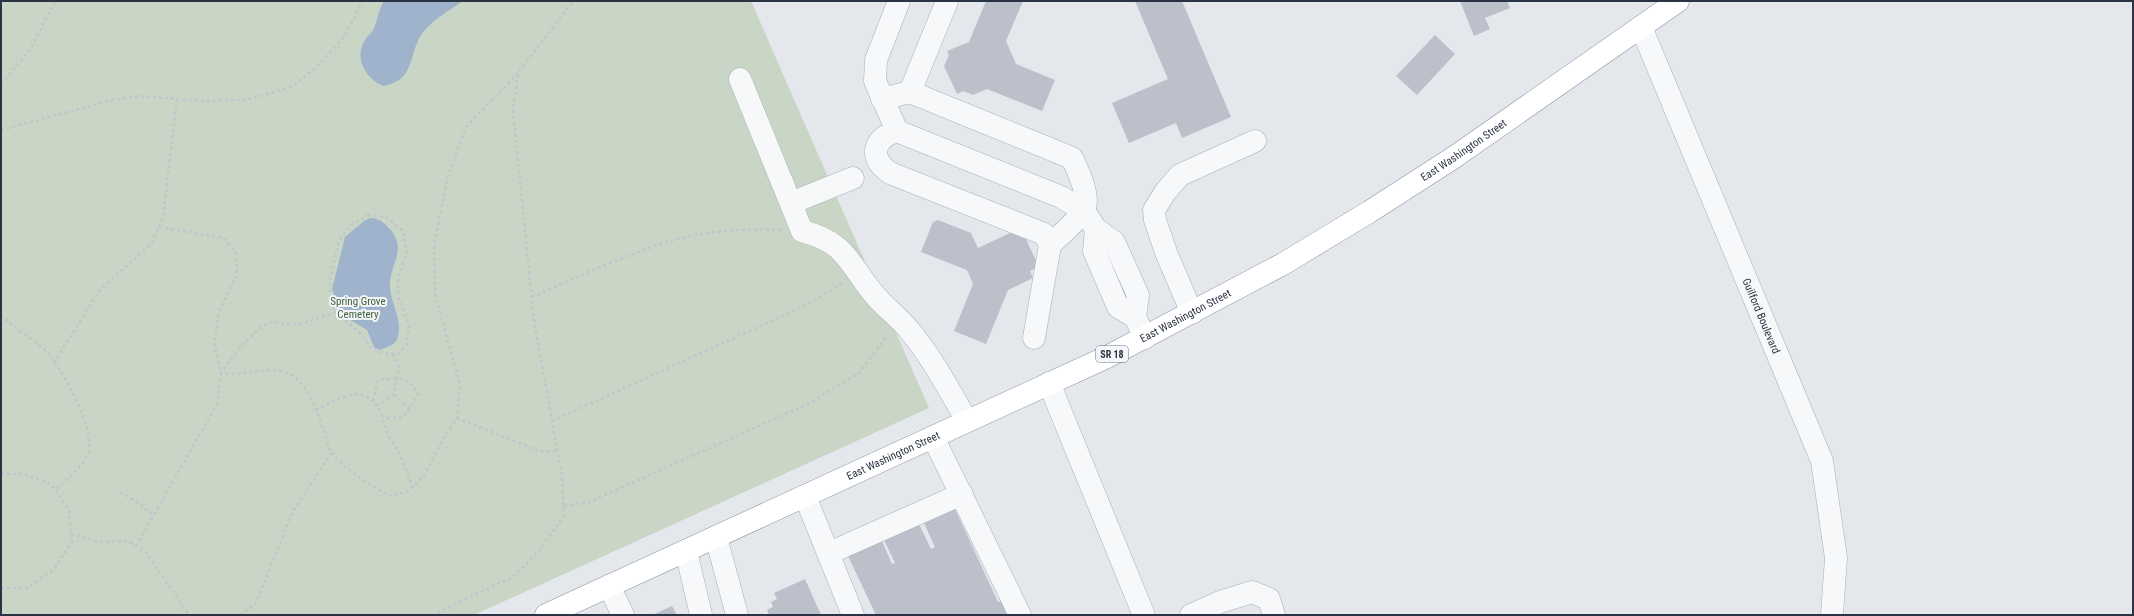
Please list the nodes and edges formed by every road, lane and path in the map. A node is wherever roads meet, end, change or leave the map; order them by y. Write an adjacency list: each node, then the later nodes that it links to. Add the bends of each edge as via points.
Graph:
1 (55, 1): 10 (path, via 30,50)
2 (363, 1): 12 (path, via 344,37 316,68 290,87 246,100 204,101)
3 (573, 1): 8 (path)
4 (899, 1): 13 (street, via 876,60 875,81)
5 (947, 1): 11 (street)
6 (1678, 1): 7 (highway, East Washington Street / SR 18)
7 (1641, 27): 26 (highway, East Washington Street / SR 18, via 1375,209 1284,264); 75 (street, Guilford Boulevard, via 1822,461 1836,558)
8 (518, 73): 24 (path, via 512,111); 42 (path, via 466,127 447,179 434,245 435,294 460,384)
9 (740, 79): 18 (street)
10 (1, 84)
11 (910, 92): 13 (street); 19 (street, via 1072,158 1082,179)
12 (177, 98): 14 (path, via 141,96 113,100); 20 (path, via 163,217)
13 (882, 99): 15 (street)
14 (1, 130)
15 (897, 131): 19 (street, via 1061,197); 22 (street, via 886,135 877,145 876,155 880,166 890,173 1044,234)
16 (1255, 140): 26 (street, via 1180,175 1154,210 1167,255)
17 (853, 178): 18 (street)
18 (791, 203): 21 (street)
19 (1084, 211): 22 (street); 30 (street, via 1096,229 1114,242 1138,295 1135,317)
20 (159, 227): 32 (path, via 152,243 99,291); 33 (path, via 224,238 236,253 237,274 219,312 214,344)
21 (802, 231): 23 (street, via 838,246); 24 (path, via 733,230 671,240 601,266)
22 (1050, 245): 29 (street)
23 (860, 274): 28 (street, via 873,293); 43 (path, via 804,306)
24 (532, 298): 43 (path)
25 (336, 312): 31 (path, via 363,336 370,347 382,353); 31 (path, via 330,298 330,279 339,242 351,225 368,215 388,218 403,231 407,252 398,279 398,296 409,325 407,344 398,354); 33 (path, via 296,325 271,322 260,328 243,344)
26 (1192, 312): 30 (highway, East Washington Street / SR 18)
27 (1, 315): 32 (path, via 45,350)
28 (897, 318): 44 (street, via 909,329 933,361); 54 (path, via 859,373 810,402 589,502)
29 (1034, 338)
30 (1144, 338): 35 (highway, East Washington Street / SR 18)
31 (393, 353): 34 (path, via 399,366)
32 (54, 363): 50 (path, via 72,387 87,427 88,453 72,476)
33 (221, 373): 40 (path, via 234,376 262,370 288,374 303,385); 55 (path, via 216,404)
34 (398, 379): 36 (path); 37 (path, via 381,379 377,383); 39 (path, via 403,379 414,386 418,395)
35 (1049, 383): 44 (highway, East Washington Street / SR 18); 63 (street)
36 (394, 395): 38 (path); 39 (path)
37 (373, 401): 38 (path); 40 (path, via 357,394 337,399)
38 (377, 406): 41 (path)
39 (410, 408): 41 (path, via 400,419)
40 (316, 410): 47 (path)
41 (383, 418): 49 (path, via 389,438 399,452)
42 (457, 418): 46 (path, via 539,451); 49 (path, via 424,476)
43 (552, 421): 46 (path)
44 (966, 422): 45 (highway, East Washington Street / SR 18)
45 (933, 437): 52 (street); 53 (highway, East Washington Street / SR 18)
46 (558, 451): 54 (path)
47 (331, 453): 49 (path, via 388,496 407,492); 65 (path, via 292,513 256,603)
48 (1, 474): 50 (path, via 24,474 51,484)
49 (413, 487)
50 (55, 490): 56 (path, via 69,510)
51 (120, 492): 55 (path)
52 (962, 494): 60 (street); 72 (street)
53 (805, 496): 57 (highway, East Washington Street / SR 18); 60 (street)
54 (564, 506): 66 (path, via 564,516 538,552 512,577)
55 (153, 515): 58 (path)
56 (71, 534): 58 (path, via 101,542 127,541); 62 (path, via 72,542 54,569 27,588)
57 (716, 537): 59 (highway, East Washington Street / SR 18); 70 (street)
58 (136, 546): 64 (path, via 145,551)
59 (686, 550): 61 (highway, East Washington Street / SR 18); 69 (street)
60 (829, 553): 71 (street)
61 (609, 586): 67 (highway, East Washington Street / SR 18); 68 (street)
62 (1, 588)
63 (1142, 614)
64 (189, 615)
65 (240, 615)
66 (432, 615)
67 (546, 615)
68 (623, 615)
69 (701, 615)
70 (737, 615)
71 (853, 615)
72 (1020, 615)
73 (1191, 615): 74 (street, via 1252,592 1269,599)
74 (1274, 615)
75 (1832, 615)

